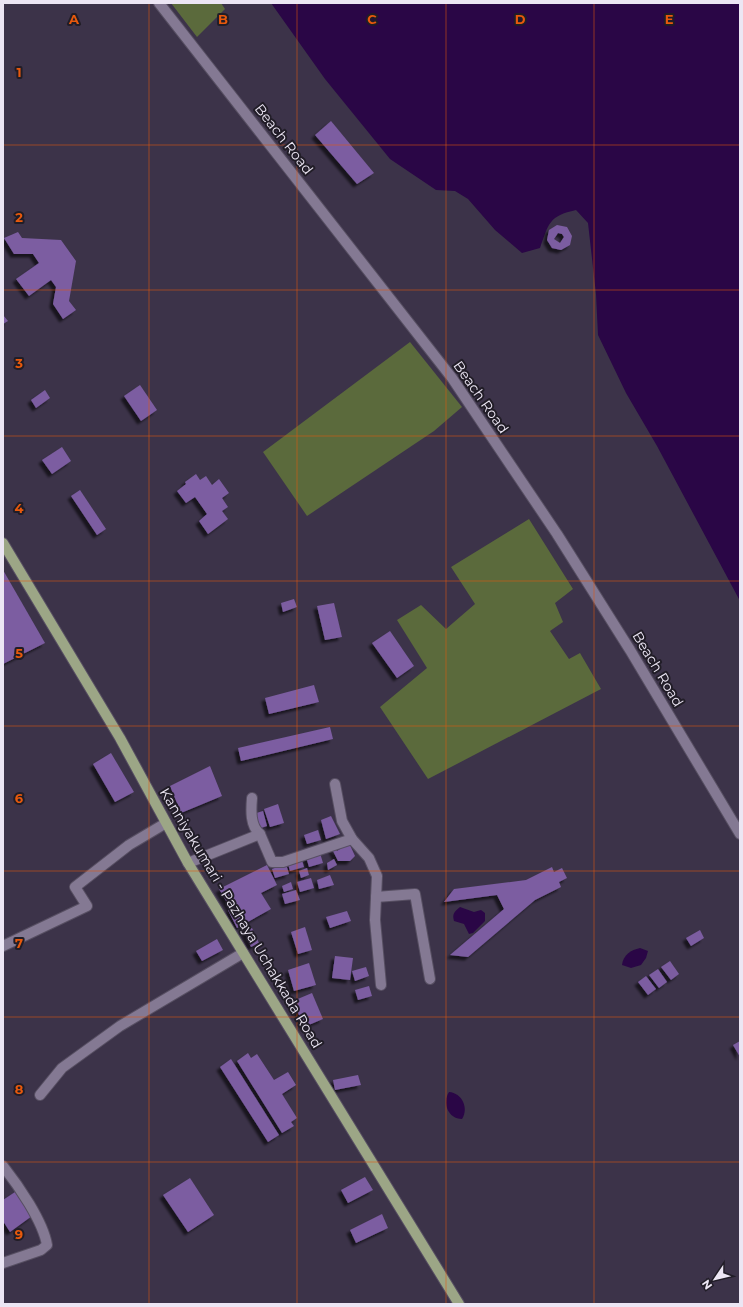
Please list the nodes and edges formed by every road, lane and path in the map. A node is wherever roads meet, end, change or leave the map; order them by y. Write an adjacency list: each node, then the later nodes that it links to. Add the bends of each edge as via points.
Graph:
1 (159, 3): 7 (street, Beach Road, via 452,378 557,534)
2 (3, 543): 5 (main road, Kanniyakumari - Pazhaya Uchakkada Road, via 120,738)
3 (335, 784): 8 (street, via 342,821)
4 (252, 798): 6 (street, via 251,814)
5 (166, 823): 9 (main road, Kanniyakumari - Pazhaya Uchakkada Road); 11 (street, via 129,845 75,887 87,906)
6 (260, 834): 8 (street, via 272,862 283,862); 9 (street)
7 (740, 834)
8 (352, 839): 10 (street, via 369,858 377,876)
9 (188, 863): 12 (main road, Kanniyakumari - Pazhaya Uchakkada Road)
10 (376, 897): 13 (street, via 415,894); 14 (street, via 375,920)
11 (3, 946)
12 (243, 953): 15 (street, via 120,1026 62,1068); 18 (main road, Kanniyakumari - Pazhaya Uchakkada Road)
13 (430, 979)
14 (381, 985)
15 (40, 1096)
16 (3, 1166): 17 (street, via 17,1184 45,1234 47,1245 41,1250)
17 (3, 1263)
18 (459, 1304)

